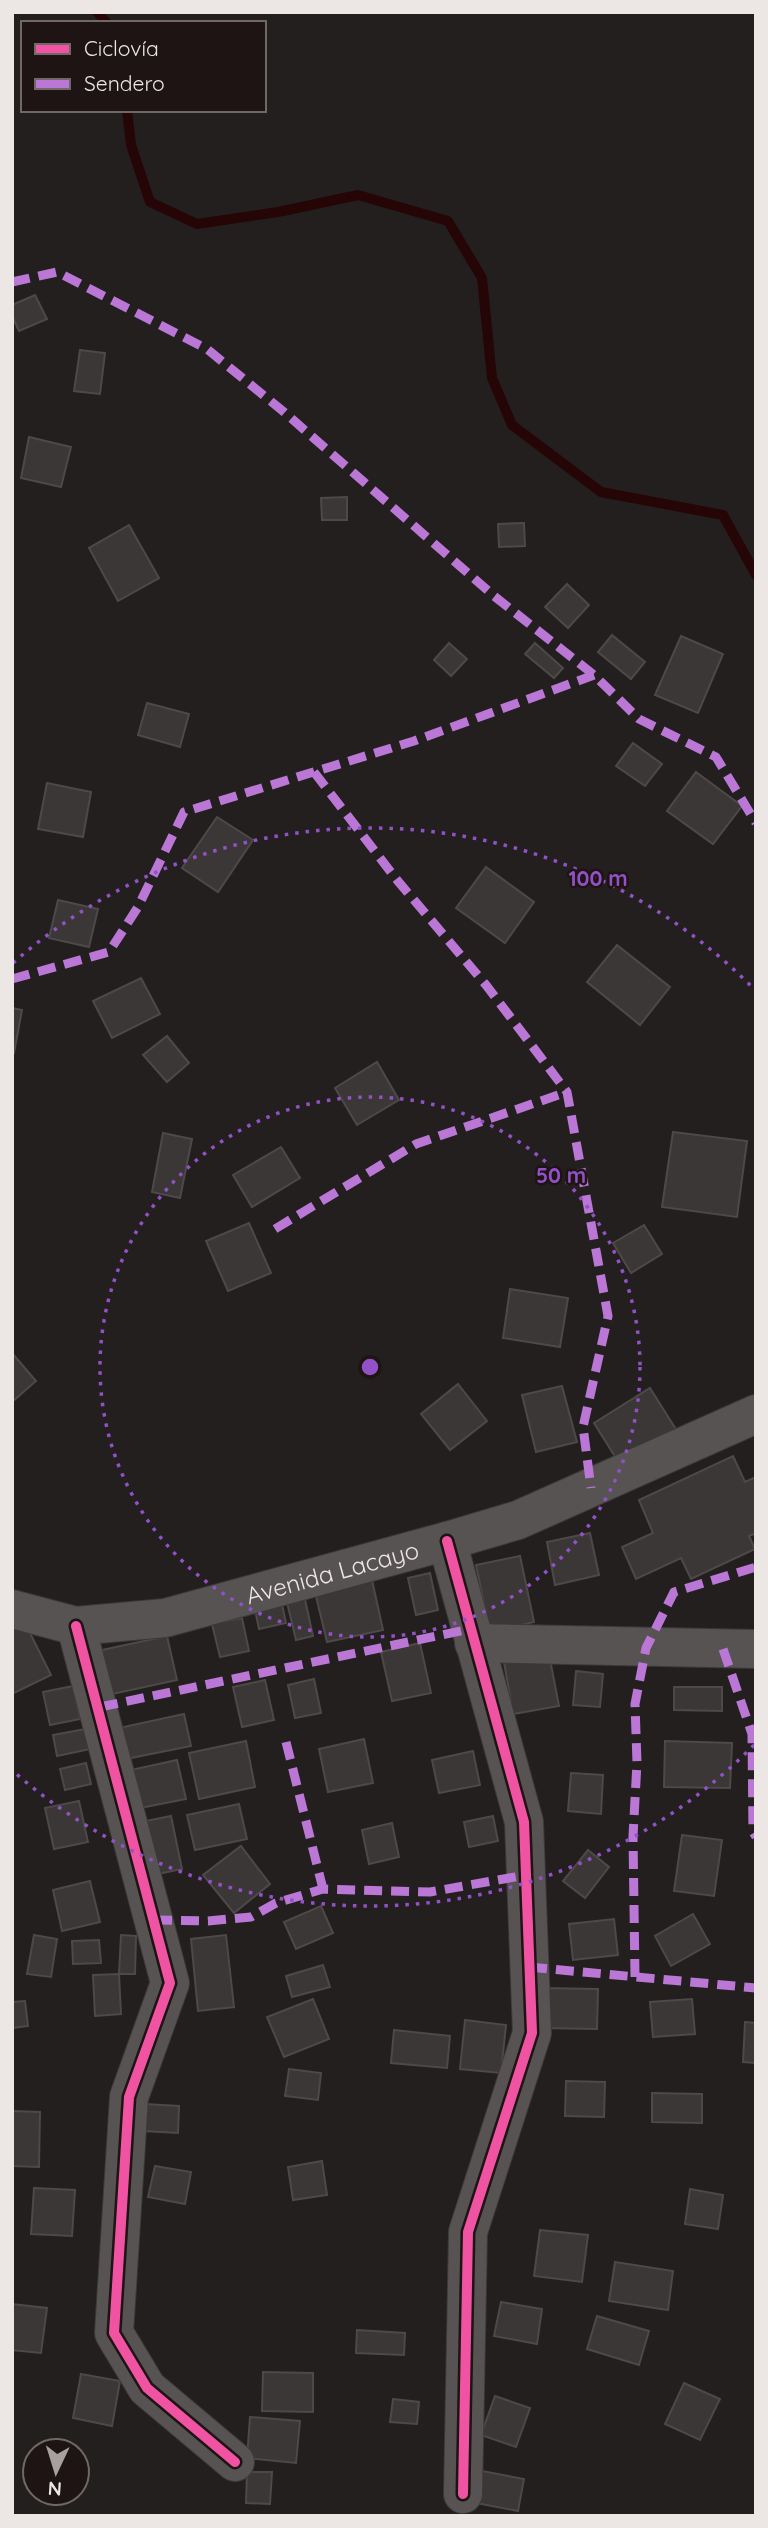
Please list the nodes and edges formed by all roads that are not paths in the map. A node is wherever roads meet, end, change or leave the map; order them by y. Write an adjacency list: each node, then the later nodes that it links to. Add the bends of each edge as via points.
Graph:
1 (756, 1415): 2 (street, Avenida Lacayo, via 518,1520)
2 (447, 1541): 4 (street, Avenida Lacayo, via 165,1618); 5 (street)
3 (12, 1609): 4 (street, Avenida Lacayo)
4 (76, 1626): 7 (street, via 170,1983 130,2097 114,2333 147,2388)
5 (474, 1643): 6 (street); 8 (street, via 524,1822 532,2033 468,2232)
6 (756, 1649)
7 (234, 2462)
8 (463, 2494)

